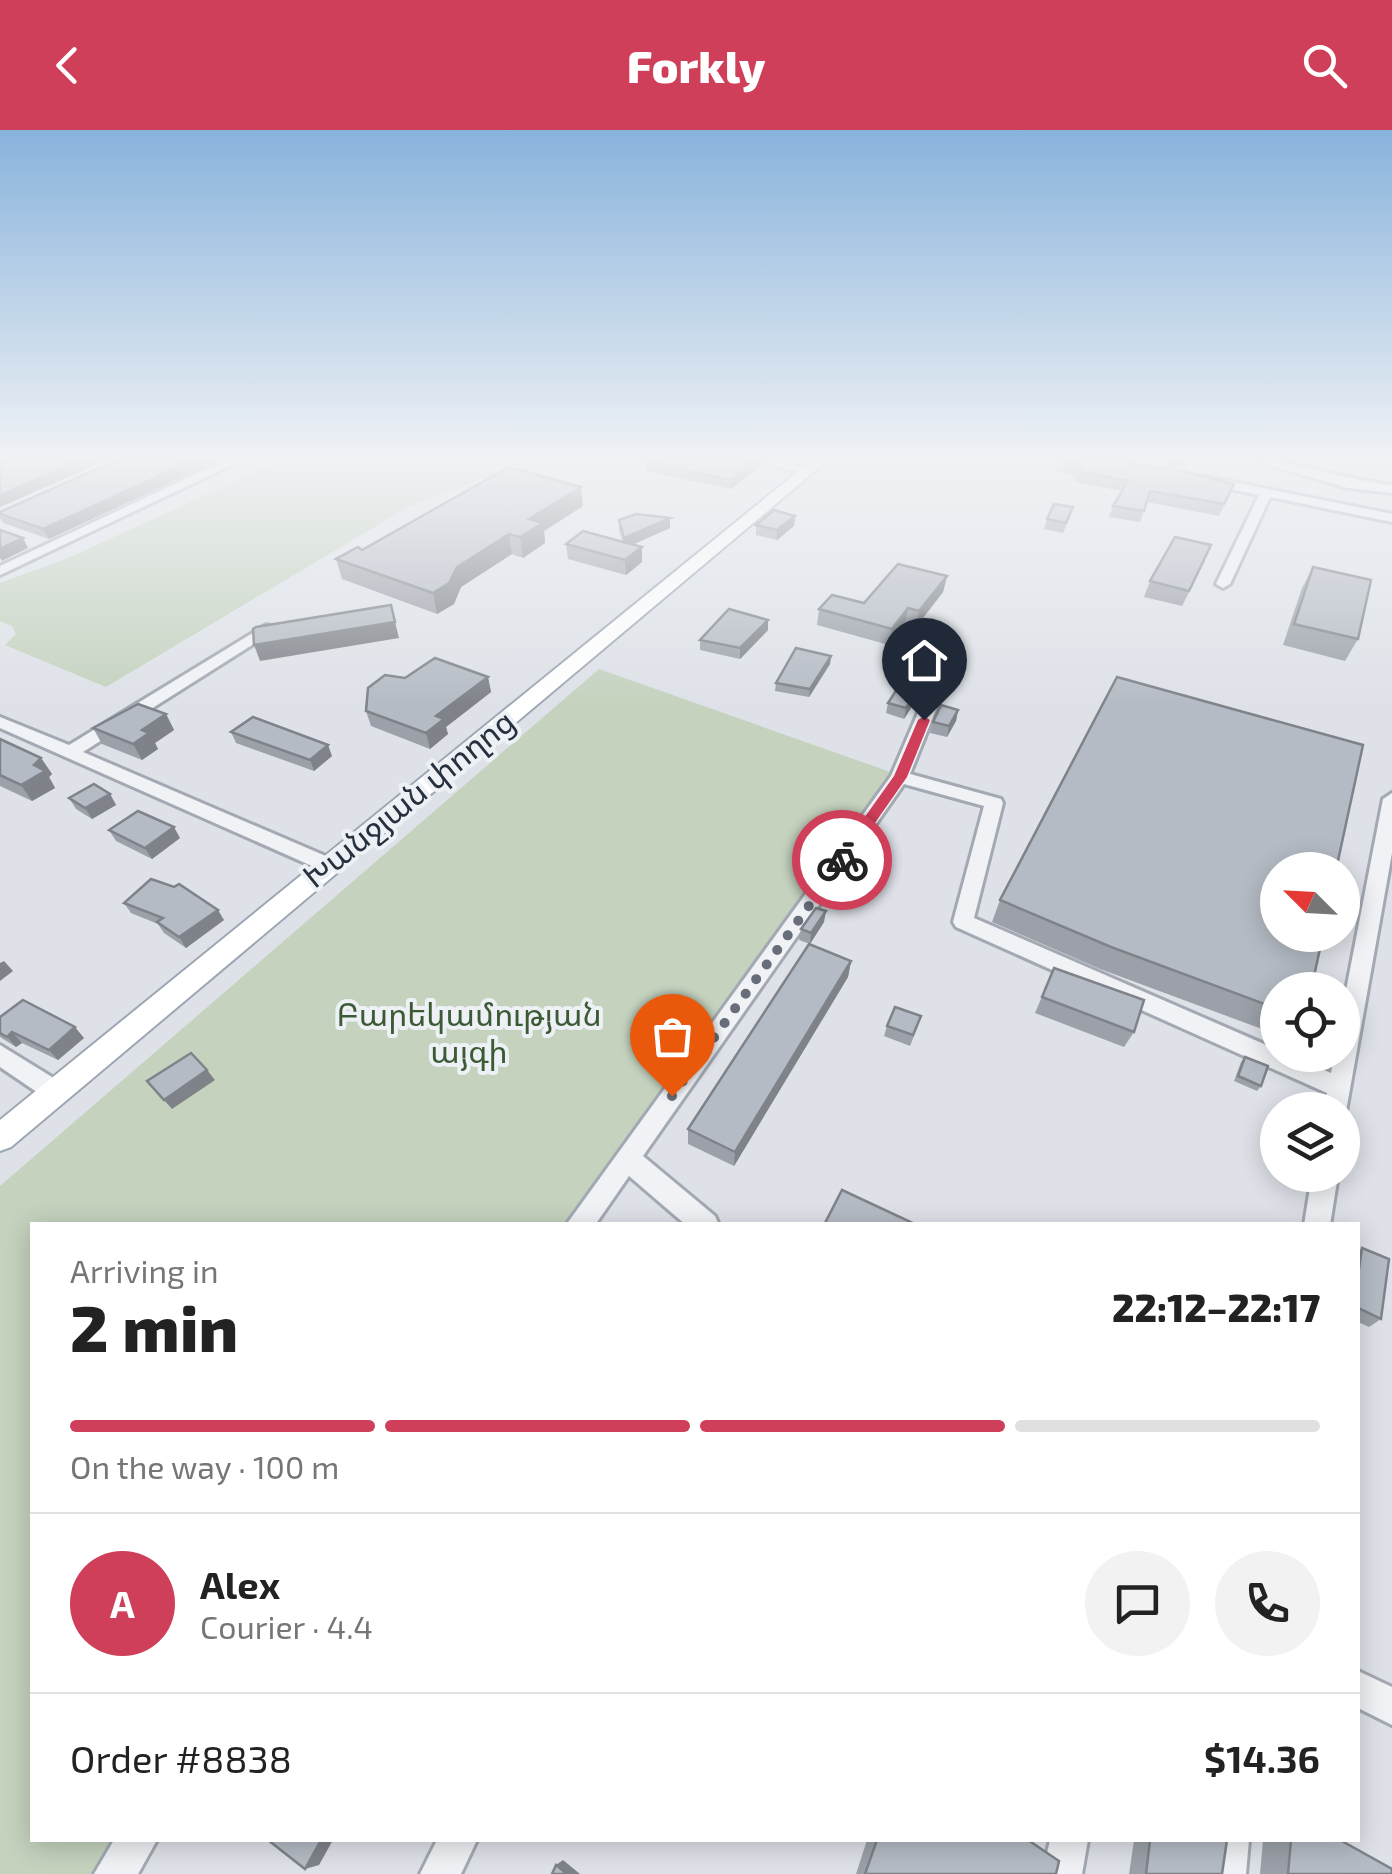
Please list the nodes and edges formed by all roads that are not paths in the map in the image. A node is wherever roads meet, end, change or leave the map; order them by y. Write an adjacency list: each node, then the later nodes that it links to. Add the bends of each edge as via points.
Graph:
1 (33, 542): 5 (street)
2 (60, 542): 5 (street)
3 (721, 542): 14 (main road, Խանջյան փողոց)
4 (1243, 542): 7 (street)
5 (48, 548): 6 (street)
6 (0, 570)
7 (1223, 584)
8 (270, 628): 11 (street)
9 (947, 662): 12 (street)
10 (1, 723): 11 (street)
11 (69, 753): 14 (street)
12 (900, 777): 17 (street, via 994,802 963,922); 20 (street)
13 (1392, 799): 18 (street)
14 (328, 865): 16 (main road, Խանջյան փողոց)
15 (0, 1055): 16 (street)
16 (56, 1092): 19 (main road, Խանջյան փողոց)
17 (1323, 1092)
18 (1339, 1092)
19 (0, 1138)
20 (627, 1158): 22 (street); 23 (street)
21 (1323, 1192): 24 (street)
22 (593, 1218)
23 (702, 1222)
24 (1318, 1222)
25 (1360, 1689): 26 (street)
26 (1392, 1707)
27 (137, 1842): 31 (street)
28 (457, 1842): 32 (street)
29 (1070, 1842): 33 (street)
30 (1230, 1842): 34 (street)
31 (114, 1874)
32 (440, 1874)
33 (1062, 1874)
34 (1226, 1874)

